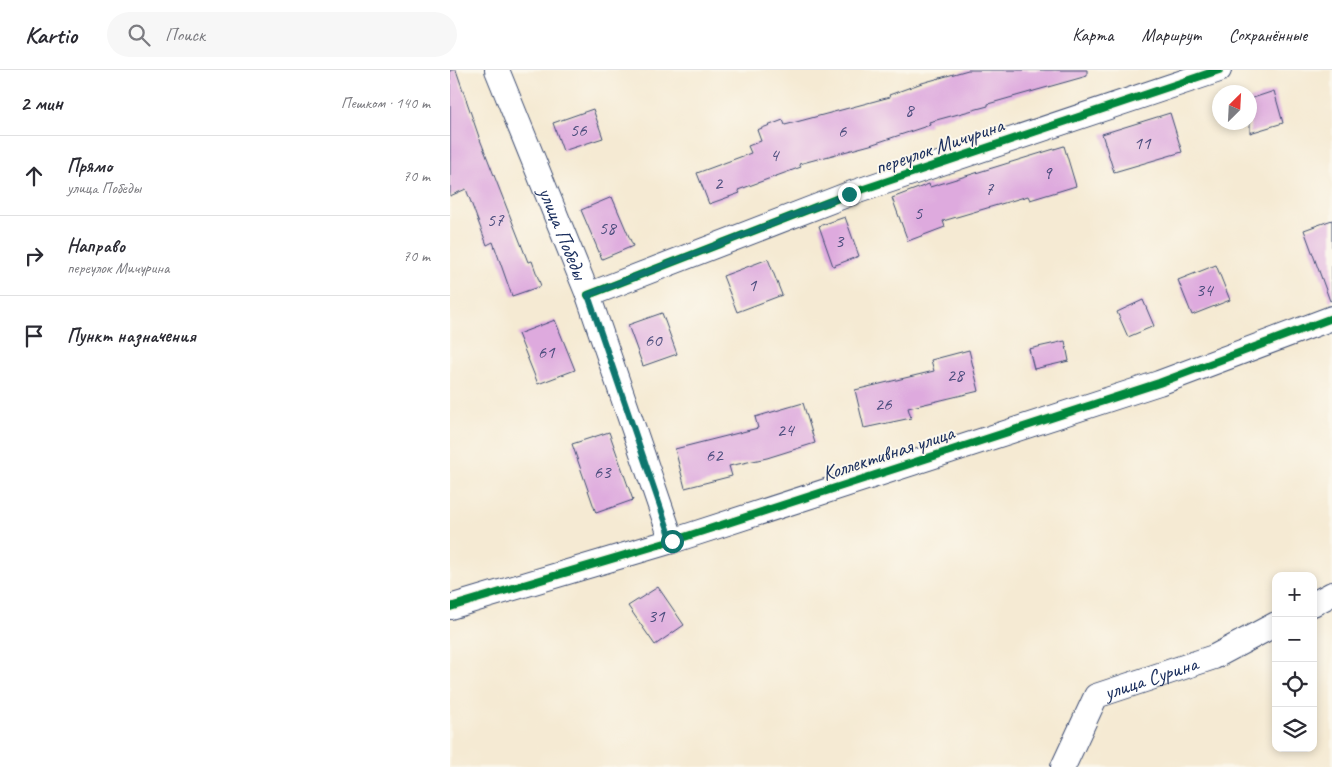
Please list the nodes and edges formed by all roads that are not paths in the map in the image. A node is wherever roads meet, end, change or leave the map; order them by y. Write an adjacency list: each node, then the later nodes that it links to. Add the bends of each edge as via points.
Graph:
1 (497, 70): 3 (street, улица Победы)
2 (1220, 70): 3 (street, переулок Мичурина, via 849,194)
3 (588, 295): 5 (street, улица Победы)
4 (1332, 318): 5 (street, Коллективная улица, via 1159,383)
5 (672, 541): 8 (street, Коллективная улица)
6 (1332, 594): 7 (street)
7 (1317, 602)
8 (450, 606)
9 (1272, 626): 10 (street, улица Сурина, via 1214,657 1096,696)
10 (1063, 767)

